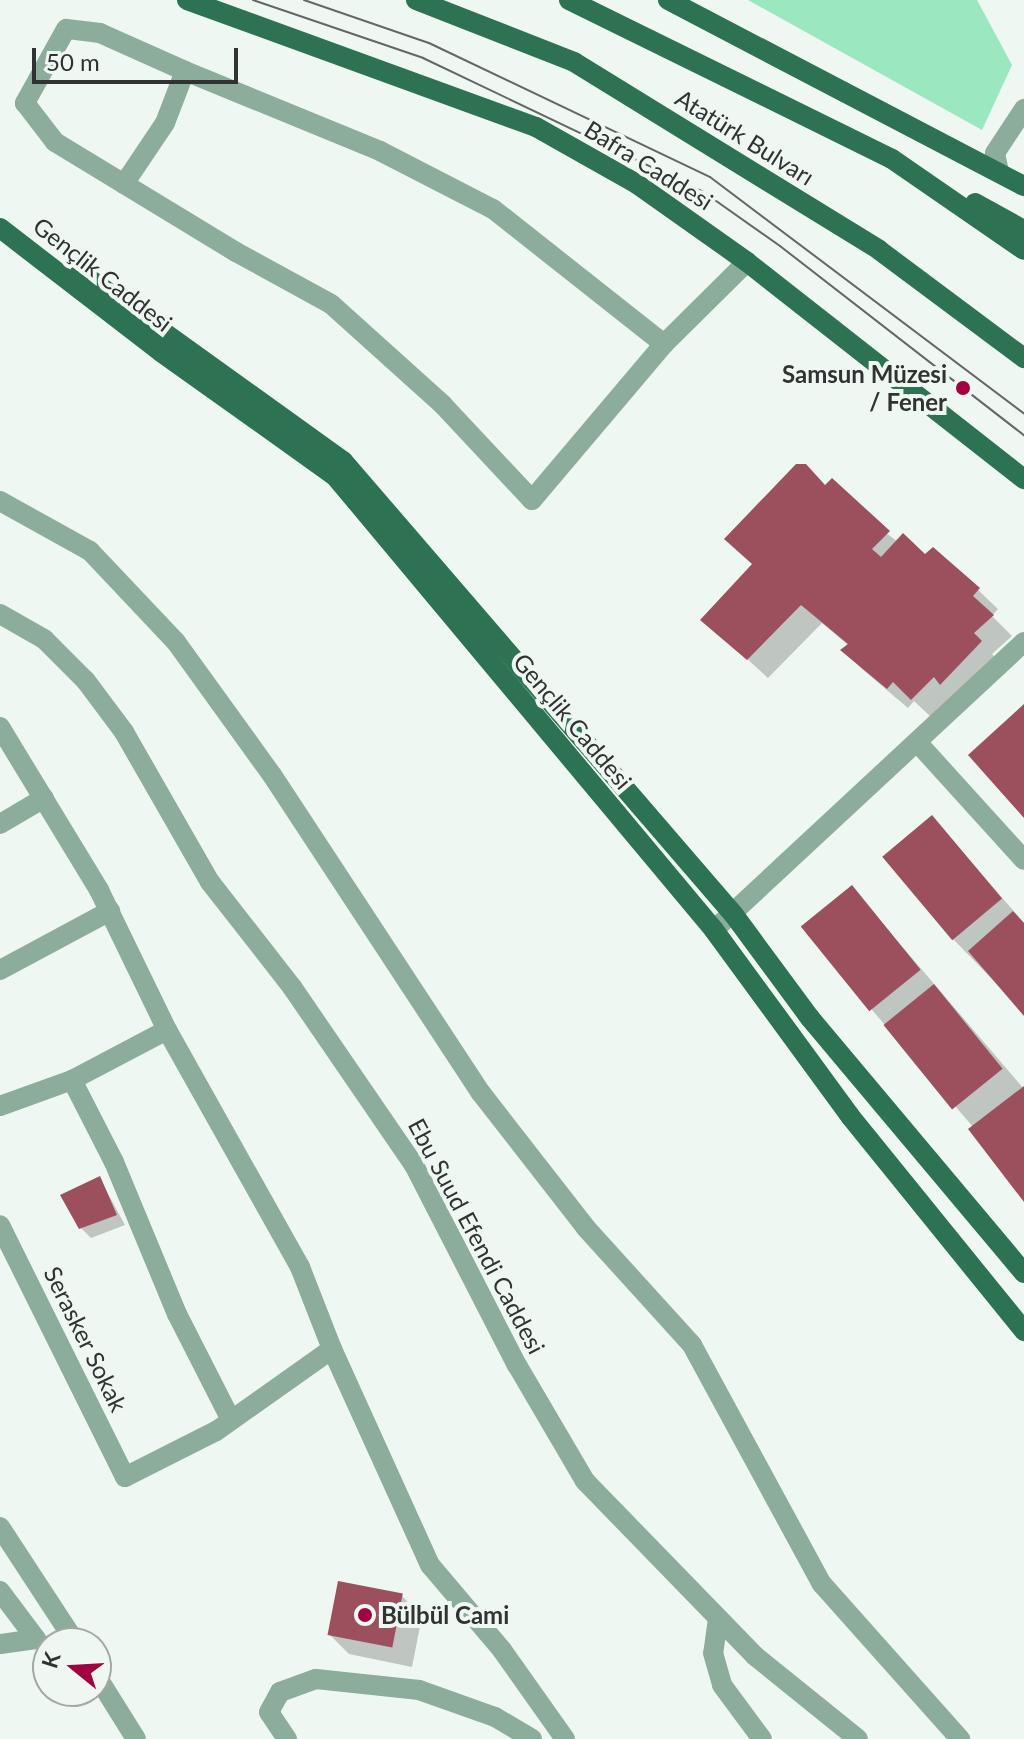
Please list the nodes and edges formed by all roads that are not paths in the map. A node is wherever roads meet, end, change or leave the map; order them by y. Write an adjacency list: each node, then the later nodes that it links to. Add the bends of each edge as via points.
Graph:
1 (187, 0): 15 (main road, Bafra Caddesi, via 536,127 637,184)
2 (416, 0): 17 (main road, Atatürk Bulvarı, via 574,62 879,250)
3 (569, 0): 7 (main road, Atatürk Bulvarı)
4 (668, 0): 8 (main road)
5 (185, 71): 9 (street, via 165,123); 9 (street, via 100,33 66,29 25,103 55,142); 16 (street, via 380,151 493,209)
6 (1024, 109): 8 (street, via 995,153)
7 (892, 159): 13 (main road); 14 (main road, Atatürk Bulvarı)
8 (999, 172): 10 (main road)
9 (124, 184): 16 (street, via 331,304 443,405 532,500)
10 (1024, 186)
11 (0, 213): 28 (main road, Gençlik Caddesi, via 343,461)
12 (0, 228): 29 (main road, Gençlik Caddesi, via 335,476)
13 (1024, 230)
14 (1024, 250)
15 (747, 262): 16 (street); 18 (main road, Bafra Caddesi)
16 (664, 344)
17 (1024, 358)
18 (1024, 479)
19 (0, 501): 51 (street, via 90,551 176,642 272,775 481,1093 586,1228 692,1345 822,1584)
20 (0, 614): 41 (street, Ebu Suud Efendi Caddesi, via 44,639 86,681 124,732 210,882 292,987 414,1165 517,1365 585,1481)
21 (1024, 642): 23 (street)
22 (0, 727): 24 (street)
23 (917, 742): 26 (street); 28 (street)
24 (44, 798): 25 (street); 27 (street)
25 (0, 824)
26 (1024, 860)
27 (110, 911): 30 (street); 31 (street)
28 (734, 915): 29 (street); 35 (main road, Gençlik Caddesi, via 810,1018)
29 (714, 930): 36 (main road, Gençlik Caddesi, via 850,1116)
30 (0, 970)
31 (167, 1030): 32 (street); 37 (street, via 300,1267)
32 (72, 1080): 33 (street); 38 (street)
33 (0, 1106)
34 (0, 1225): 38 (street, Serasker Sokak, via 125,1477)
35 (1024, 1273)
36 (1024, 1331)
37 (332, 1349): 38 (street); 48 (street, via 430,1565 502,1650)
38 (231, 1420)
39 (0, 1527): 42 (street)
40 (0, 1591): 43 (street, via 36,1639)
41 (718, 1619): 49 (street, via 713,1653 722,1685); 50 (street, Ebu Suud Efendi Caddesi, via 755,1656)
42 (66, 1627)
43 (0, 1644)
44 (112, 1701): 45 (street)
45 (136, 1739)
46 (287, 1739): 47 (street, via 269,1712 280,1692 316,1679 419,1690 495,1717)
47 (532, 1739)
48 (565, 1739)
49 (762, 1739)
50 (858, 1739)
51 (960, 1739)

